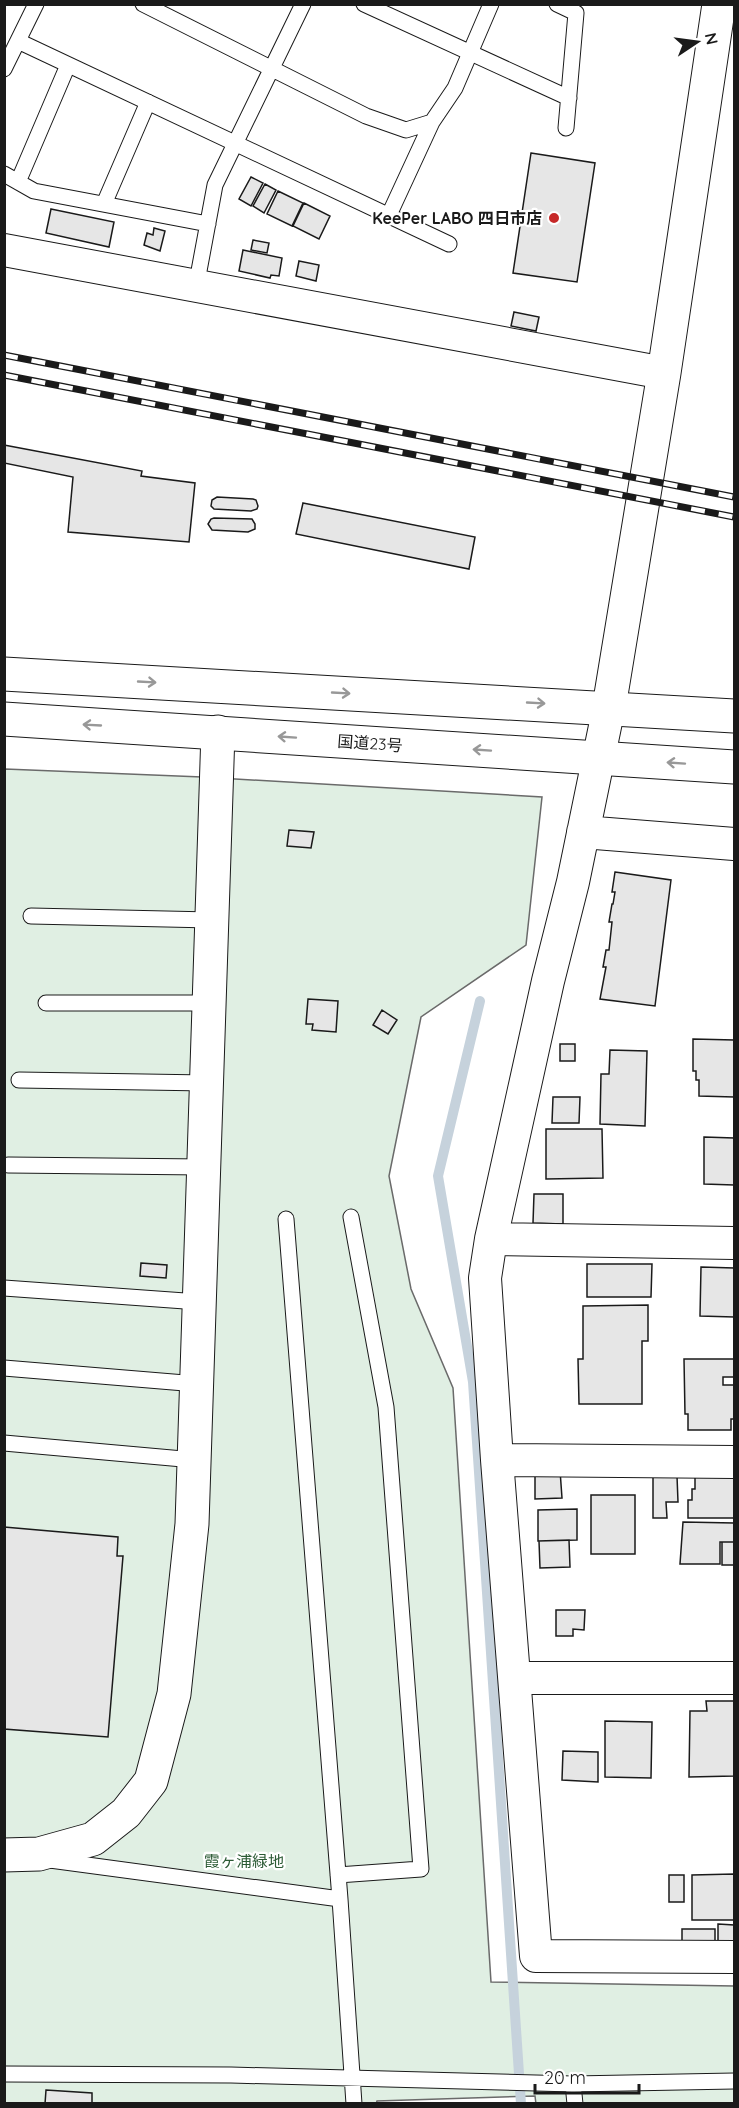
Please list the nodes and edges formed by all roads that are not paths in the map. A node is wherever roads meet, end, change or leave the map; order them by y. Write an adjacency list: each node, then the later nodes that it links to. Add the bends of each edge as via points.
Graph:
1 (36, 4): 8 (lane)
2 (143, 4): 12 (lane)
3 (303, 4): 12 (lane)
4 (364, 4): 9 (lane)
5 (491, 4): 9 (lane)
6 (557, 4): 13 (lane, via 576,13)
7 (724, 14): 25 (main road)
8 (18, 41): 10 (lane); 11 (lane)
9 (470, 54): 13 (lane); 15 (lane, via 455,88)
10 (68, 65): 14 (lane); 18 (lane)
11 (4, 69)
12 (272, 69): 15 (lane, via 366,116 406,130); 17 (lane)
13 (569, 98): 16 (lane)
14 (148, 102): 17 (lane); 19 (lane)
15 (432, 122): 20 (lane)
16 (566, 128)
17 (236, 144): 20 (lane); 21 (lane, via 215,185)
18 (11, 178): 19 (lane, via 34,191)
19 (104, 204): 21 (lane)
20 (388, 216): 22 (lane)
21 (208, 224): 24 (lane)
22 (449, 244)
23 (4, 250): 24 (street)
24 (196, 287): 25 (street)
25 (664, 374): 27 (main road)
26 (4, 674): 27 (main road, one-way to 27)
27 (609, 707): 28 (main road); 31 (street)
28 (735, 716)
29 (4, 720): 30 (main road, 国道23号, one-way to 29)
30 (218, 732): 31 (main road, 国道23号, one-way to 30); 36 (main road)
31 (598, 758): 32 (main road, 国道23号, one-way to 31); 33 (street)
32 (735, 767)
33 (583, 832): 34 (street); 45 (street)
34 (735, 844)
35 (31, 916): 36 (lane)
36 (211, 920): 38 (main road)
37 (46, 1003): 38 (lane)
38 (209, 1003): 40 (main road)
39 (19, 1080): 40 (lane)
40 (207, 1083): 42 (main road)
41 (8, 1165): 42 (lane)
42 (204, 1167): 48 (main road)
43 (351, 1217): 58 (lane, via 386,1407 421,1869)
44 (286, 1219): 58 (lane)
45 (491, 1239): 46 (street); 53 (street, via 485,1278)
46 (735, 1243)
47 (4, 1288): 48 (lane)
48 (199, 1302): 50 (main road)
49 (4, 1368): 50 (lane)
50 (197, 1384): 52 (main road)
51 (4, 1443): 52 (lane)
52 (194, 1460): 57 (main road, via 192,1524 174,1694 151,1781 126,1813 93,1839 39,1854)
53 (497, 1460): 54 (street); 55 (street)
54 (735, 1462)
55 (515, 1678): 56 (street); 60 (street, via 536,1956)
56 (735, 1678)
57 (8, 1855): 59 (lane)
58 (338, 1875): 59 (lane)
59 (340, 1899): 62 (lane)
60 (735, 1957)
61 (4, 2074): 62 (lane)
62 (352, 2078): 64 (lane); 65 (lane)
63 (735, 2081): 64 (lane)
64 (573, 2084): 66 (lane)
65 (354, 2103)
66 (575, 2103)

